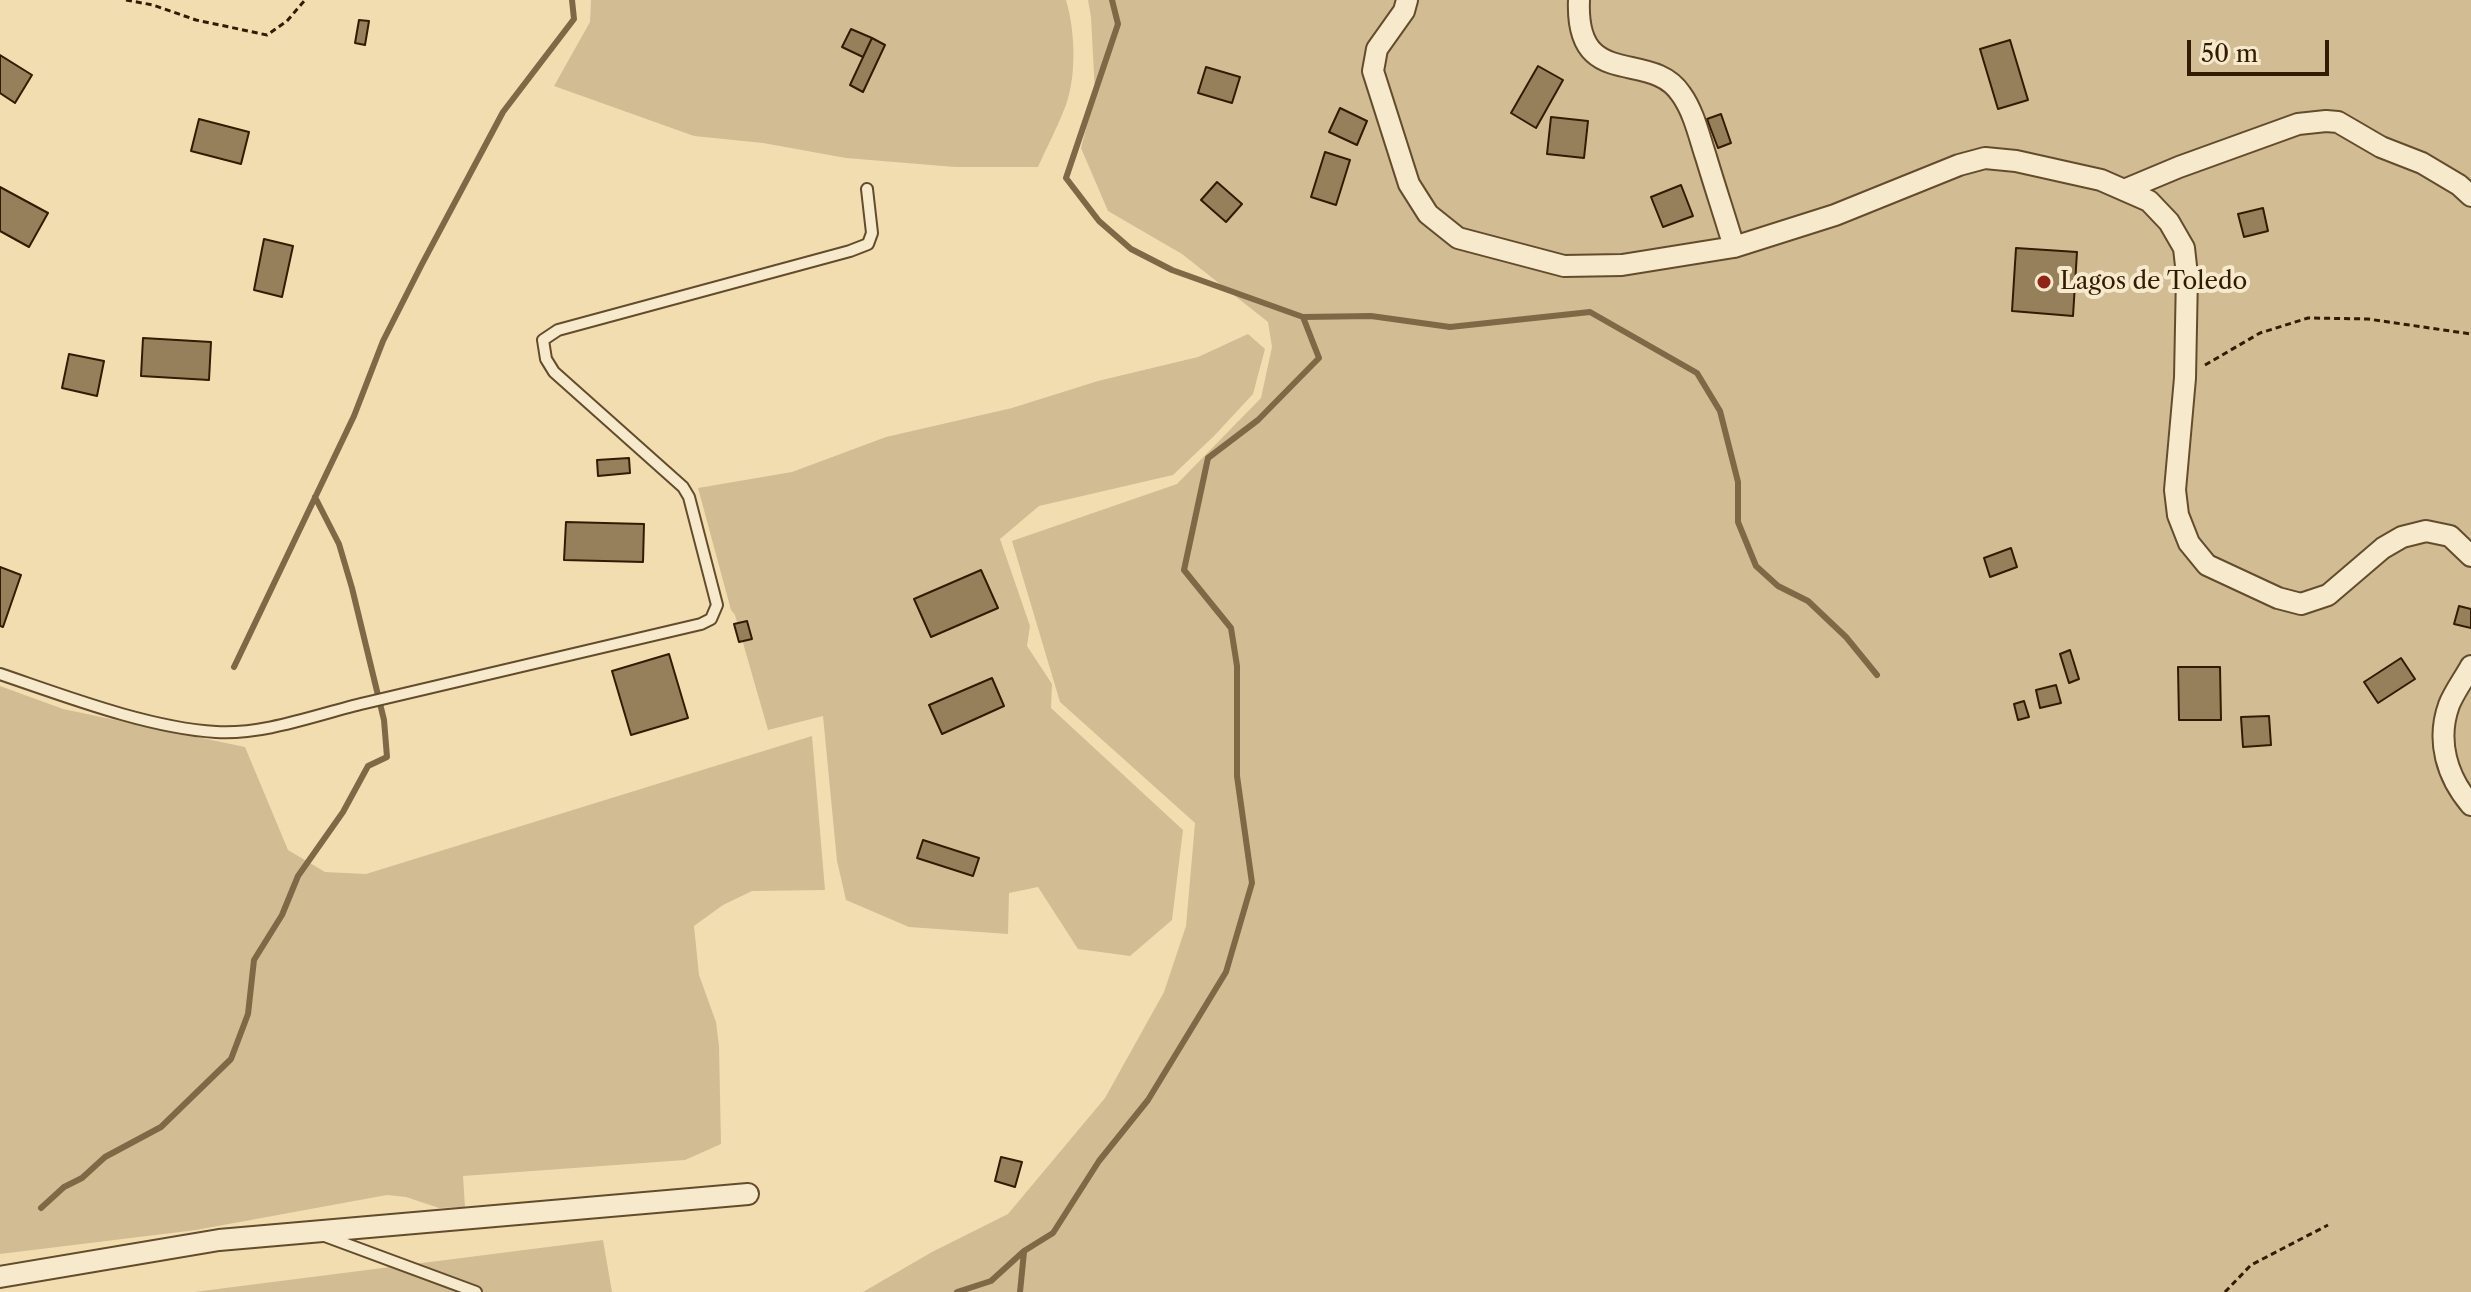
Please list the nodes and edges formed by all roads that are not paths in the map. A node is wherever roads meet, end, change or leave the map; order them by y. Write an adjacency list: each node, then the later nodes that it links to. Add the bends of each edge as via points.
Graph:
1 (1407, 0): 6 (street, via 1377,49 1373,71 1409,184 1428,214 1458,238 1564,266 1622,265)
2 (1579, 0): 6 (street, via 1582,32 1598,58 1671,82 1682,94)
3 (867, 189): 9 (lane, via 872,233 868,244 558,330 543,340 554,372 683,487 717,605 711,619 272,726 228,732 159,722)
4 (2124, 190): 5 (street, via 2298,124 2326,121 2422,163); 6 (street, via 2101,180 1985,158); 7 (street, via 2149,201 2184,248 2185,378 2175,490 2189,543 2207,565 2301,604 2328,595 2402,537 2426,531 2450,536)
5 (2471, 196)
6 (1734, 247)
7 (2471, 556)
8 (2471, 666): 10 (street, via 2449,706 2443,749 2456,788)
9 (0, 674)
10 (2471, 805)
11 (748, 1194): 12 (street)
12 (308, 1231): 13 (street, via 219,1240); 14 (lane)
13 (0, 1277)
14 (476, 1292)

